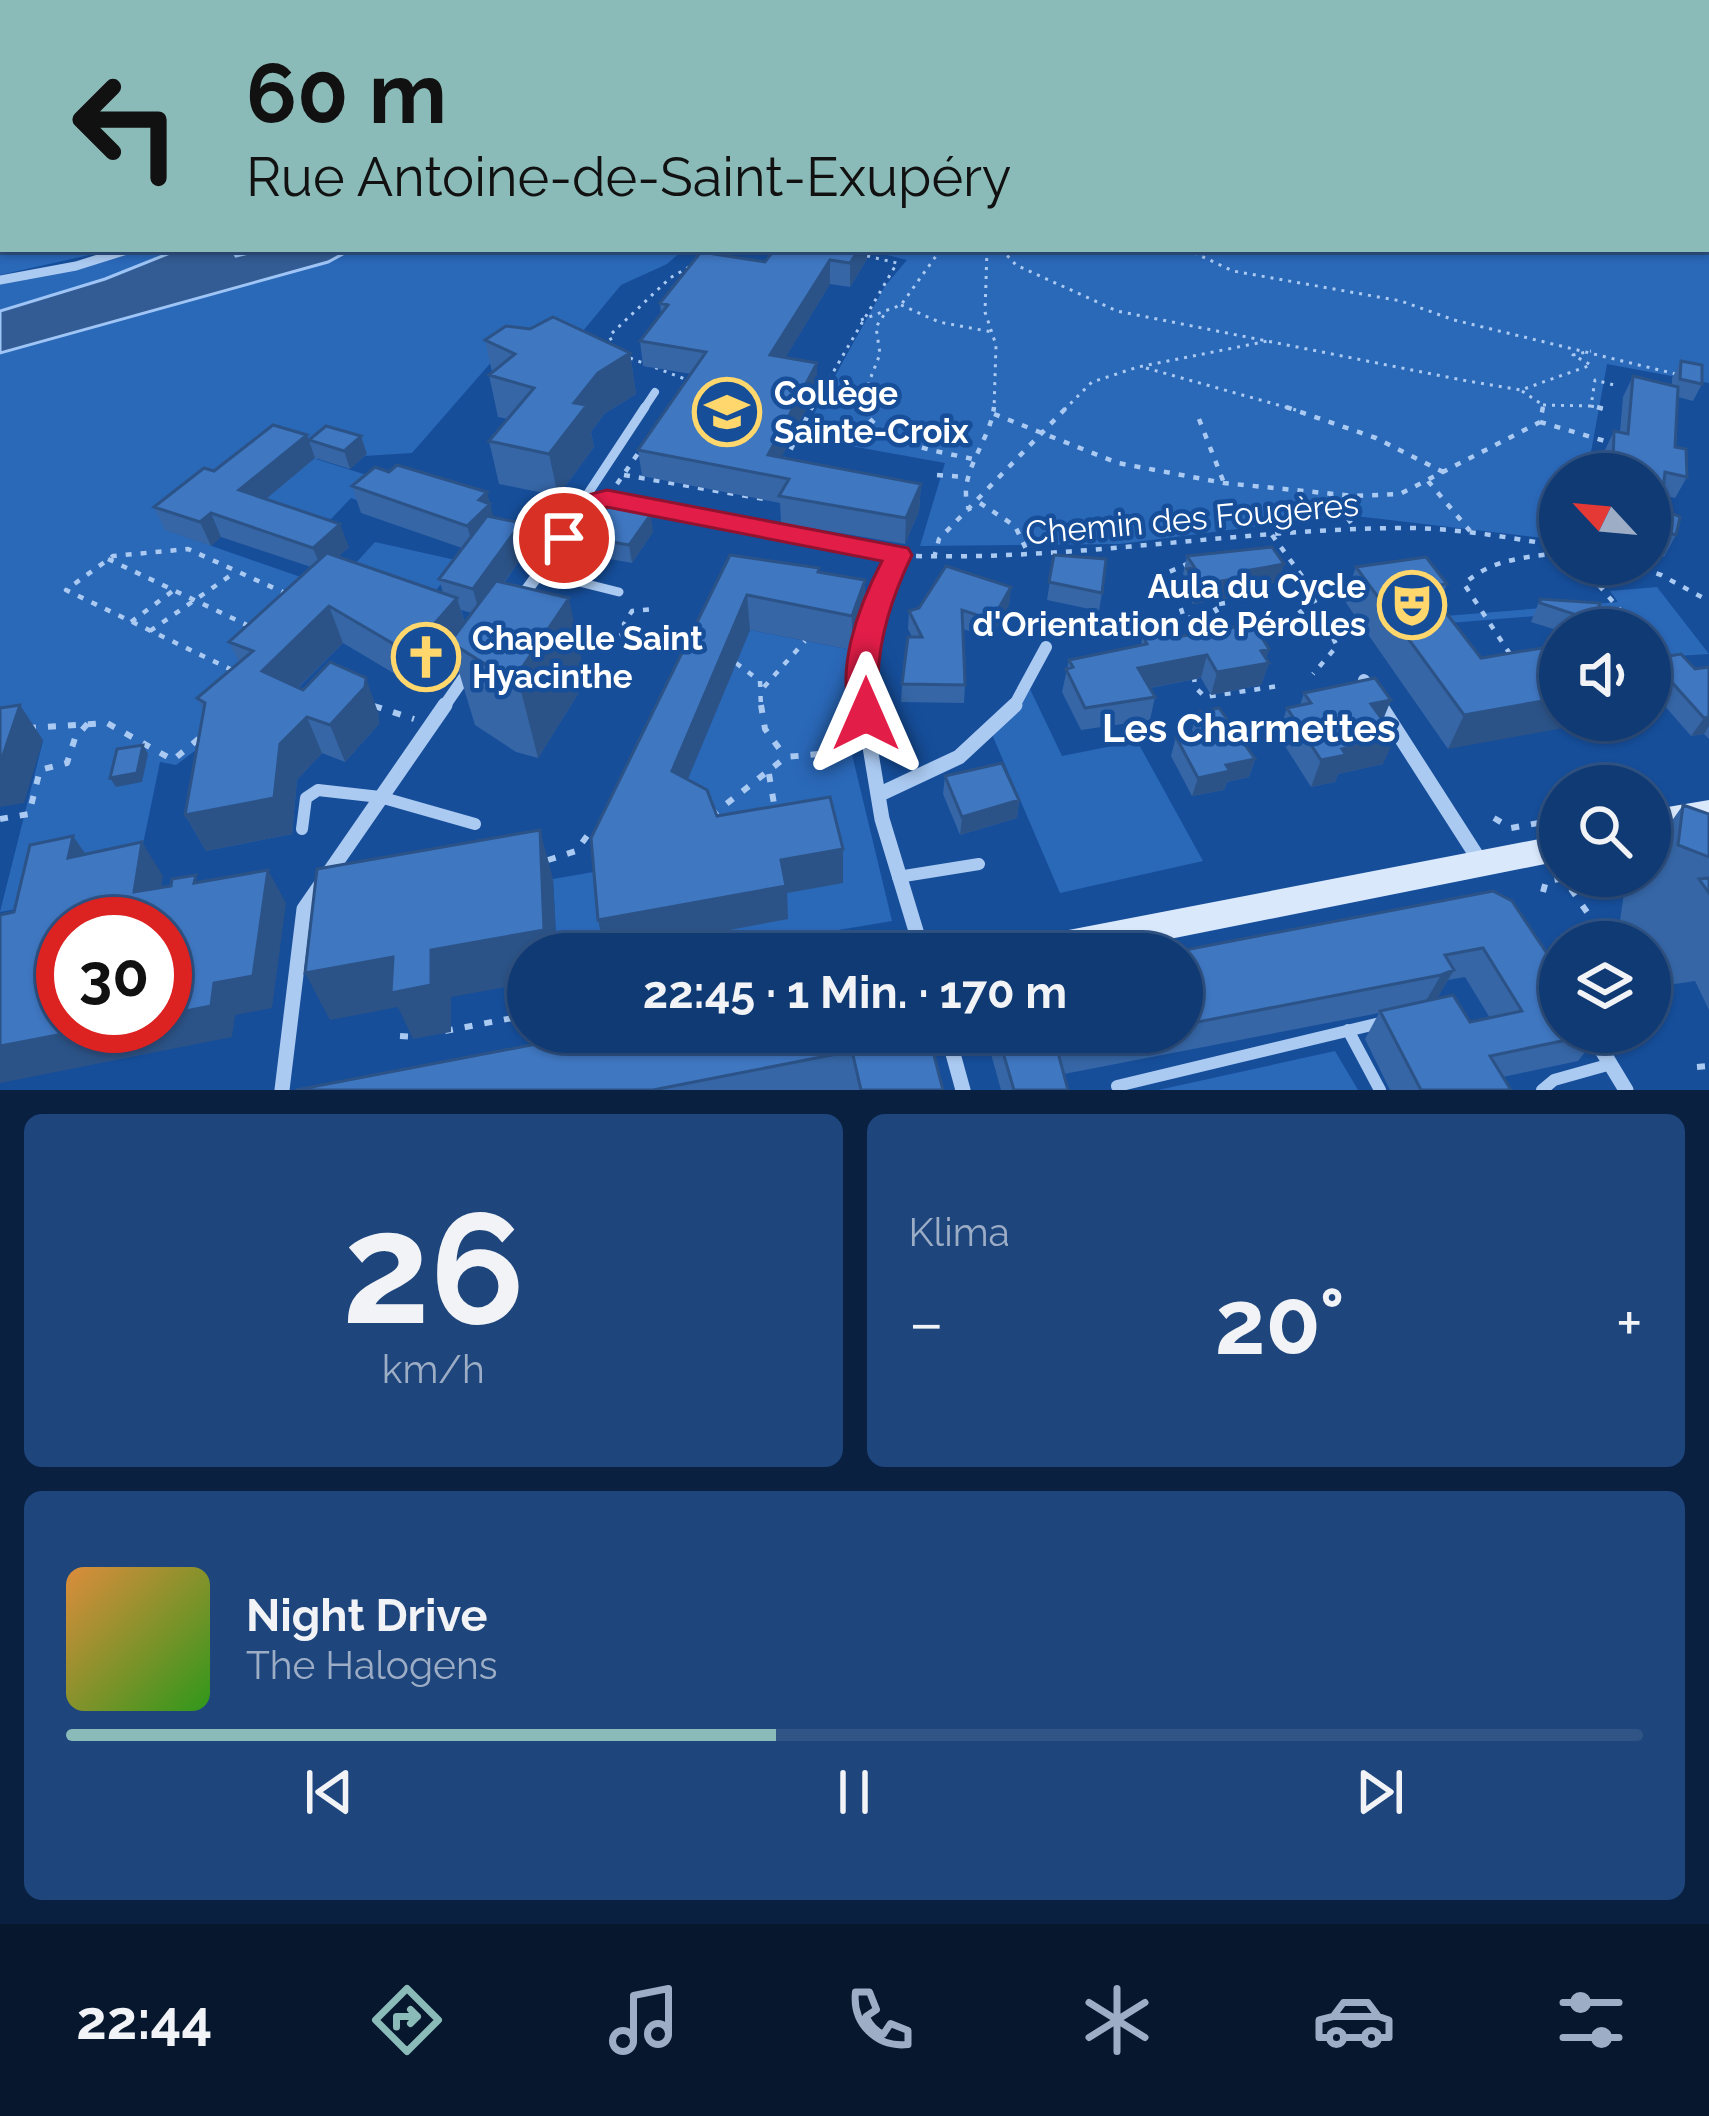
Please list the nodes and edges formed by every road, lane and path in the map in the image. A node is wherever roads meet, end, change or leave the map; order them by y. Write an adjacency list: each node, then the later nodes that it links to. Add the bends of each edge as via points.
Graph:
1 (120, 252): 8 (street)
2 (939, 252): 9 (path)
3 (987, 252): 12 (path)
4 (1004, 252): 13 (path, via 1117,311)
5 (1192, 252): 14 (path, via 1233,271 1401,302)
6 (857, 253): 11 (path, via 897,263)
7 (706, 257): 15 (path, via 670,278 609,336)
8 (0, 280)
9 (901, 305): 10 (path); 12 (path)
10 (884, 315): 11 (path); 31 (path, via 876,327 880,354 860,405 867,423)
11 (861, 320): 32 (path)
12 (992, 332): 26 (path)
13 (1268, 341): 16 (path); 21 (path)
14 (1592, 351): 18 (path); 21 (path, via 1573,355 1591,365)
15 (629, 358)
16 (1138, 367): 29 (path, via 1092,382); 33 (path, via 1286,407)
17 (694, 375): 20 (path)
18 (1685, 377)
19 (1614, 385): 24 (path, via 1595,380)
20 (685, 387)
21 (1521, 390): 23 (path)
22 (655, 392): 42 (lane, via 608,458)
23 (1543, 405): 24 (path); 28 (path)
24 (1591, 406): 25 (path)
25 (1610, 411)
26 (994, 414): 29 (path); 31 (path)
27 (1199, 419): 38 (path)
28 (1540, 422): 30 (path); 33 (path)
29 (1039, 433): 38 (path, via 1118,463); 41 (path)
30 (1605, 441)
31 (977, 460): 36 (path)
32 (780, 469)
33 (1445, 473): 37 (path)
34 (624, 475): 39 (path, via 762,502)
35 (937, 475): 36 (path)
36 (966, 477): 43 (path)
37 (1428, 481): 40 (path, via 1400,494); 45 (path)
38 (1224, 483): 40 (path)
39 (771, 485)
40 (1330, 494): 44 (path)
41 (980, 502): 43 (path); 49 (path, via 1025,533)
42 (590, 503): 48 (street, via 607,499); 56 (street)
43 (970, 511): 51 (path, via 939,539)
44 (1353, 525): 45 (path, Chemin des Fougères); 46 (path, Chemin des Fougères)
45 (1471, 531): 47 (path, Chemin des Fougères)
46 (1271, 534): 49 (path, Chemin des Fougères); 53 (path)
47 (1539, 542)
48 (898, 555): 51 (path, Chemin des Fougères); 93 (street, via 881,590 862,678)
49 (1029, 556): 51 (path, Chemin des Fougères)
50 (1273, 556): 53 (path)
51 (934, 558)
52 (1202, 559): 68 (path, via 1168,572)
53 (1289, 559): 70 (path)
54 (108, 560): 55 (path, via 188,549); 58 (path); 69 (path, via 66,590)
55 (236, 572): 60 (path); 61 (path)
56 (539, 572): 59 (lane); 67 (street)
57 (1671, 580): 62 (path)
58 (173, 590): 61 (path); 69 (path)
59 (619, 592)
60 (296, 598)
61 (195, 600): 71 (path); 72 (path)
62 (1709, 601)
63 (1226, 603): 73 (path, via 1213,605)
64 (654, 609): 79 (path, via 632,611 629,630 602,649)
65 (1619, 609): 82 (path, via 1585,569 1569,571 1551,554 1478,570 1464,584)
66 (1299, 610): 70 (path, via 1316,630)
67 (512, 611)
68 (1184, 617): 73 (path, via 1209,634); 75 (path, via 1167,625)
69 (131, 622): 72 (path)
70 (1330, 628): 83 (path, via 1336,649)
71 (258, 630)
72 (150, 631): 84 (path)
73 (1228, 631): 77 (path)
74 (805, 641): 86 (path)
75 (1177, 644)
76 (1046, 646): 96 (street, via 1030,688 962,758)
77 (1237, 646)
78 (486, 647): 97 (street)
79 (571, 649)
80 (1186, 662): 87 (path, via 1205,697)
81 (736, 663): 86 (path)
82 (1516, 664)
83 (1313, 674)
84 (243, 675)
85 (1364, 680): 111 (street)
86 (764, 686): 94 (path, via 760,714)
87 (1280, 686)
88 (367, 710): 89 (path)
89 (416, 719)
90 (89, 722): 91 (path); 92 (path, via 106,723 173,760); 101 (path, via 67,763 40,770 29,814)
91 (21, 729)
92 (204, 735)
93 (871, 750): 94 (path); 96 (street)
94 (786, 758): 95 (path)
95 (769, 772): 102 (path); 103 (path)
96 (878, 795): 112 (street)
97 (380, 797): 105 (lane); 106 (lane, via 314,790); 127 (street, via 304,909)
98 (1708, 811): 100 (main road)
99 (1494, 818): 104 (path, via 1511,828)
100 (1671, 818)
101 (0, 819)
102 (706, 819)
103 (778, 822)
104 (1539, 823)
105 (476, 824)
106 (302, 829)
107 (587, 836): 109 (path, via 576,851)
108 (1539, 854): 111 (main road)
109 (537, 862)
110 (979, 864): 112 (lane)
111 (1482, 865): 116 (main road)
112 (898, 877): 115 (street)
113 (1577, 897): 114 (path)
114 (1589, 915)
115 (916, 933)
116 (1131, 933)
117 (507, 1018): 120 (path)
118 (1394, 1021): 119 (lane)
119 (1348, 1030): 126 (lane); 129 (lane)
120 (400, 1036)
121 (953, 1053): 128 (street)
122 (1604, 1053): 124 (street)
123 (1709, 1066): 125 (path)
124 (1613, 1067): 130 (lane); 131 (street); 132 (street)
125 (1697, 1067)
126 (1117, 1086)
127 (282, 1090)
128 (963, 1090)
129 (1380, 1090)
130 (1542, 1090)
131 (1626, 1090)
132 (1638, 1090)

